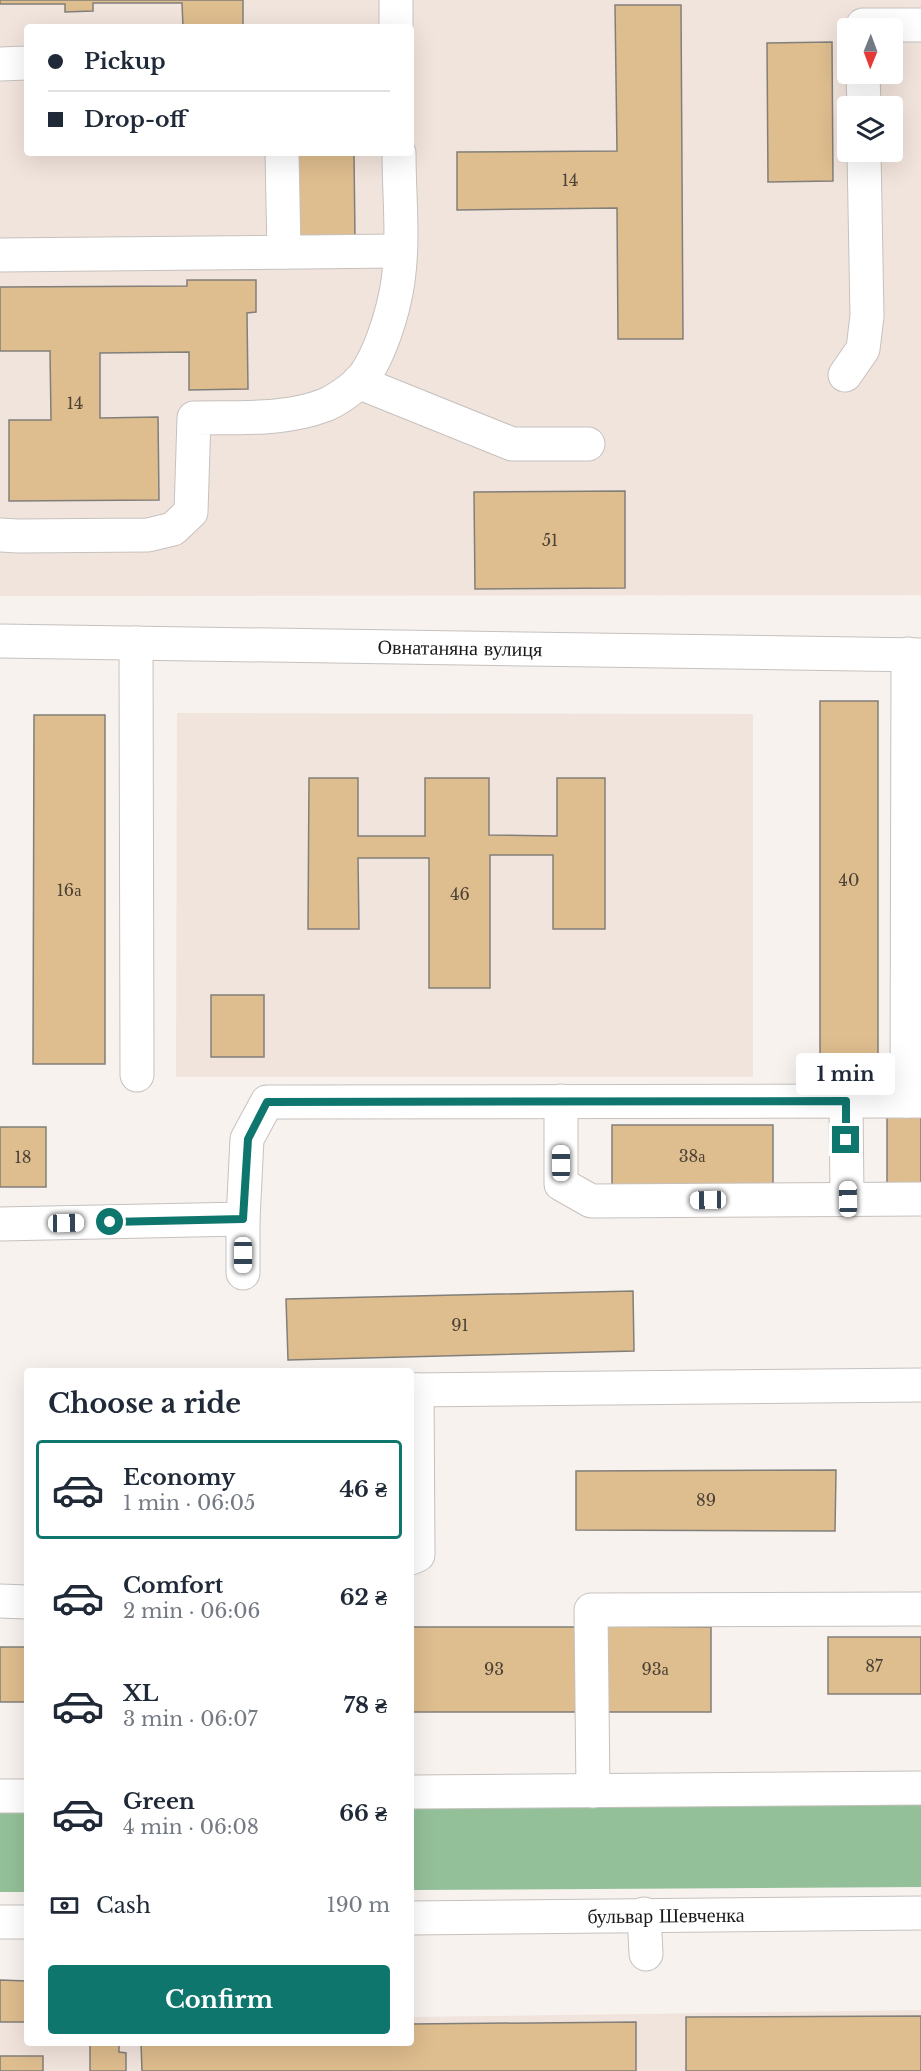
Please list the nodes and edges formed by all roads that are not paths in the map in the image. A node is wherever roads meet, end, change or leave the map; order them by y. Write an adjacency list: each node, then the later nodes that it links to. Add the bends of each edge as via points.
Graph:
1 (396, 0): 3 (main road)
2 (903, 23): 4 (main road)
3 (396, 24)
4 (921, 25)
5 (24, 63): 6 (main road)
6 (0, 64)
7 (282, 156): 11 (main road)
8 (399, 156): 10 (main road)
9 (864, 162): 13 (main road, via 867,316 863,349)
10 (400, 251): 11 (main road); 14 (main road, via 388,323 372,362)
11 (284, 252): 12 (main road)
12 (0, 255)
13 (845, 375)
14 (358, 382): 15 (main road, via 512,444); 16 (main road, via 326,405 282,416 194,418 191,512 172,529 148,535)
15 (588, 444)
16 (0, 535)
17 (0, 641): 18 (main road, Овнатаняна вулиця)
18 (136, 643): 19 (main road, Овнатаняна вулиця); 20 (main road)
19 (914, 655): 23 (main road)
20 (136, 1075)
21 (561, 1101): 22 (main road); 25 (main road, via 561,1184 591,1201); 26 (main road, via 267,1102 248,1139)
22 (846, 1101): 23 (main road); 25 (main road)
23 (914, 1101)
24 (921, 1198): 25 (main road)
25 (848, 1199)
26 (243, 1219): 27 (main road); 28 (main road)
27 (0, 1224)
28 (243, 1273)
29 (921, 1385): 30 (main road)
30 (414, 1390): 31 (main road, via 418,1555)
31 (414, 1557)
32 (0, 1601): 33 (main road)
33 (24, 1602)
34 (921, 1609): 36 (main road, via 591,1610)
35 (921, 1788): 36 (main road)
36 (594, 1791): 37 (main road)
37 (414, 1792)
38 (0, 1796): 39 (main road)
39 (24, 1796)
40 (921, 1913): 41 (main road, бульвар Шевченка)
41 (644, 1914): 42 (main road, бульвар Шевченка); 45 (main road)
42 (414, 1918)
43 (0, 1922): 44 (main road)
44 (24, 1922)
45 (646, 1954)

